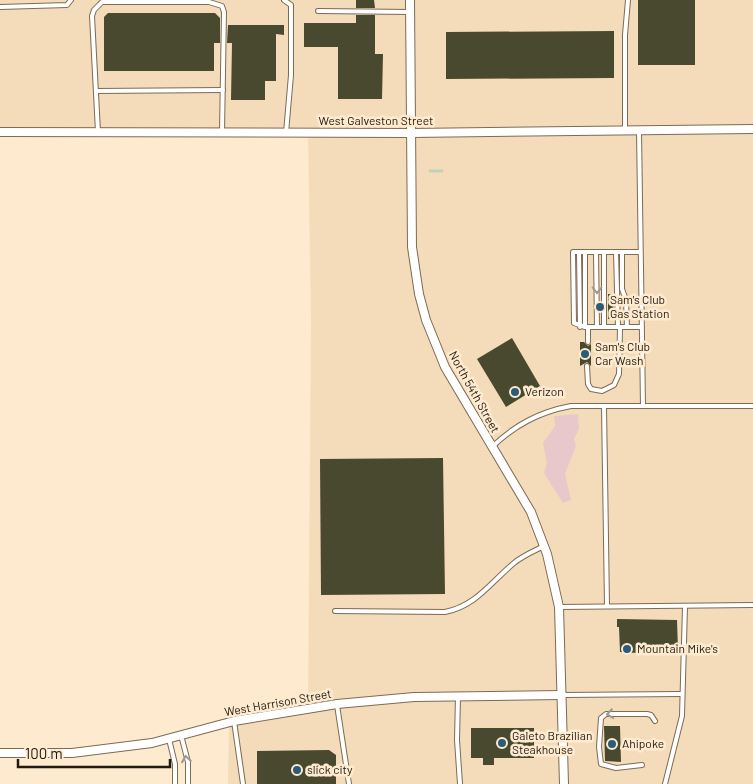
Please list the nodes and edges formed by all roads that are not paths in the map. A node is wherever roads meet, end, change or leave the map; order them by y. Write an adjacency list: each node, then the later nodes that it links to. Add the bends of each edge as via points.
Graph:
1 (71, 0): 5 (lane, via 67,4)
2 (284, 0): 16 (lane, via 291,5 291,75)
3 (410, 0): 7 (street, North 54th Street)
4 (628, 0): 11 (lane)
5 (0, 7)
6 (318, 11): 7 (lane)
7 (410, 12): 17 (street, North 54th Street)
8 (223, 90): 9 (lane); 9 (lane, via 222,6 209,2 102,2 92,13); 15 (lane)
9 (96, 91): 14 (lane)
10 (753, 129): 12 (street, West Galveston Street)
11 (625, 130): 12 (street, West Galveston Street); 17 (street, West Galveston Street)
12 (639, 130): 22 (lane)
13 (0, 132): 14 (street, West Galveston Street)
14 (98, 132): 15 (street, West Galveston Street)
15 (222, 132): 16 (street, West Galveston Street)
16 (286, 133): 17 (street, West Galveston Street)
17 (410, 133): 34 (street, North 54th Street, via 413,255 424,311 445,367)
18 (585, 252): 19 (lane); 23 (lane); 23 (lane, via 573,252 573,288 574,323)
19 (596, 252): 20 (lane); 24 (lane, one-way to 24)
20 (604, 252): 21 (lane); 25 (lane)
21 (619, 252): 22 (lane); 26 (lane); 27 (lane)
22 (640, 252): 28 (lane)
23 (586, 327): 24 (lane); 29 (lane)
24 (597, 327): 25 (lane)
25 (604, 327): 26 (lane)
26 (619, 327): 27 (lane); 30 (lane, via 619,374 614,385 602,391 590,389)
27 (627, 327): 28 (lane)
28 (642, 327): 32 (lane)
29 (588, 342)
30 (587, 366)
31 (604, 406): 32 (lane); 34 (lane, via 571,406 538,415 510,430); 38 (lane)
32 (643, 406): 33 (lane)
33 (753, 406)
34 (492, 447): 35 (street, North 54th Street, via 531,512)
35 (544, 546): 37 (street, North 54th Street); 40 (lane, via 515,562 480,597 458,609 445,612)
36 (753, 605): 39 (lane)
37 (559, 606): 38 (lane); 42 (street, North 54th Street)
38 (607, 606): 39 (lane)
39 (686, 606): 41 (lane)
40 (335, 611)
41 (682, 694): 42 (lane); 57 (lane, via 681,722)
42 (562, 695): 43 (street, West Harrison Street); 56 (street, North 54th Street)
43 (458, 696): 44 (street, West Harrison Street); 55 (lane)
44 (337, 704): 45 (street, West Harrison Street); 54 (lane)
45 (234, 722): 47 (street, West Harrison Street); 53 (lane)
46 (656, 722): 50 (lane, one-way to 50, via 652,715 647,714 606,714 600,718 601,764 616,768)
47 (181, 735): 48 (street, West Harrison Street); 52 (lane, one-way to 47, via 188,762)
48 (169, 739): 49 (street, West Harrison Street, via 72,753); 51 (lane, via 175,764)
49 (0, 754)
50 (642, 765)
51 (175, 784)
52 (188, 784)
53 (243, 784)
54 (349, 784)
55 (460, 784)
56 (564, 784)
57 (665, 784)

